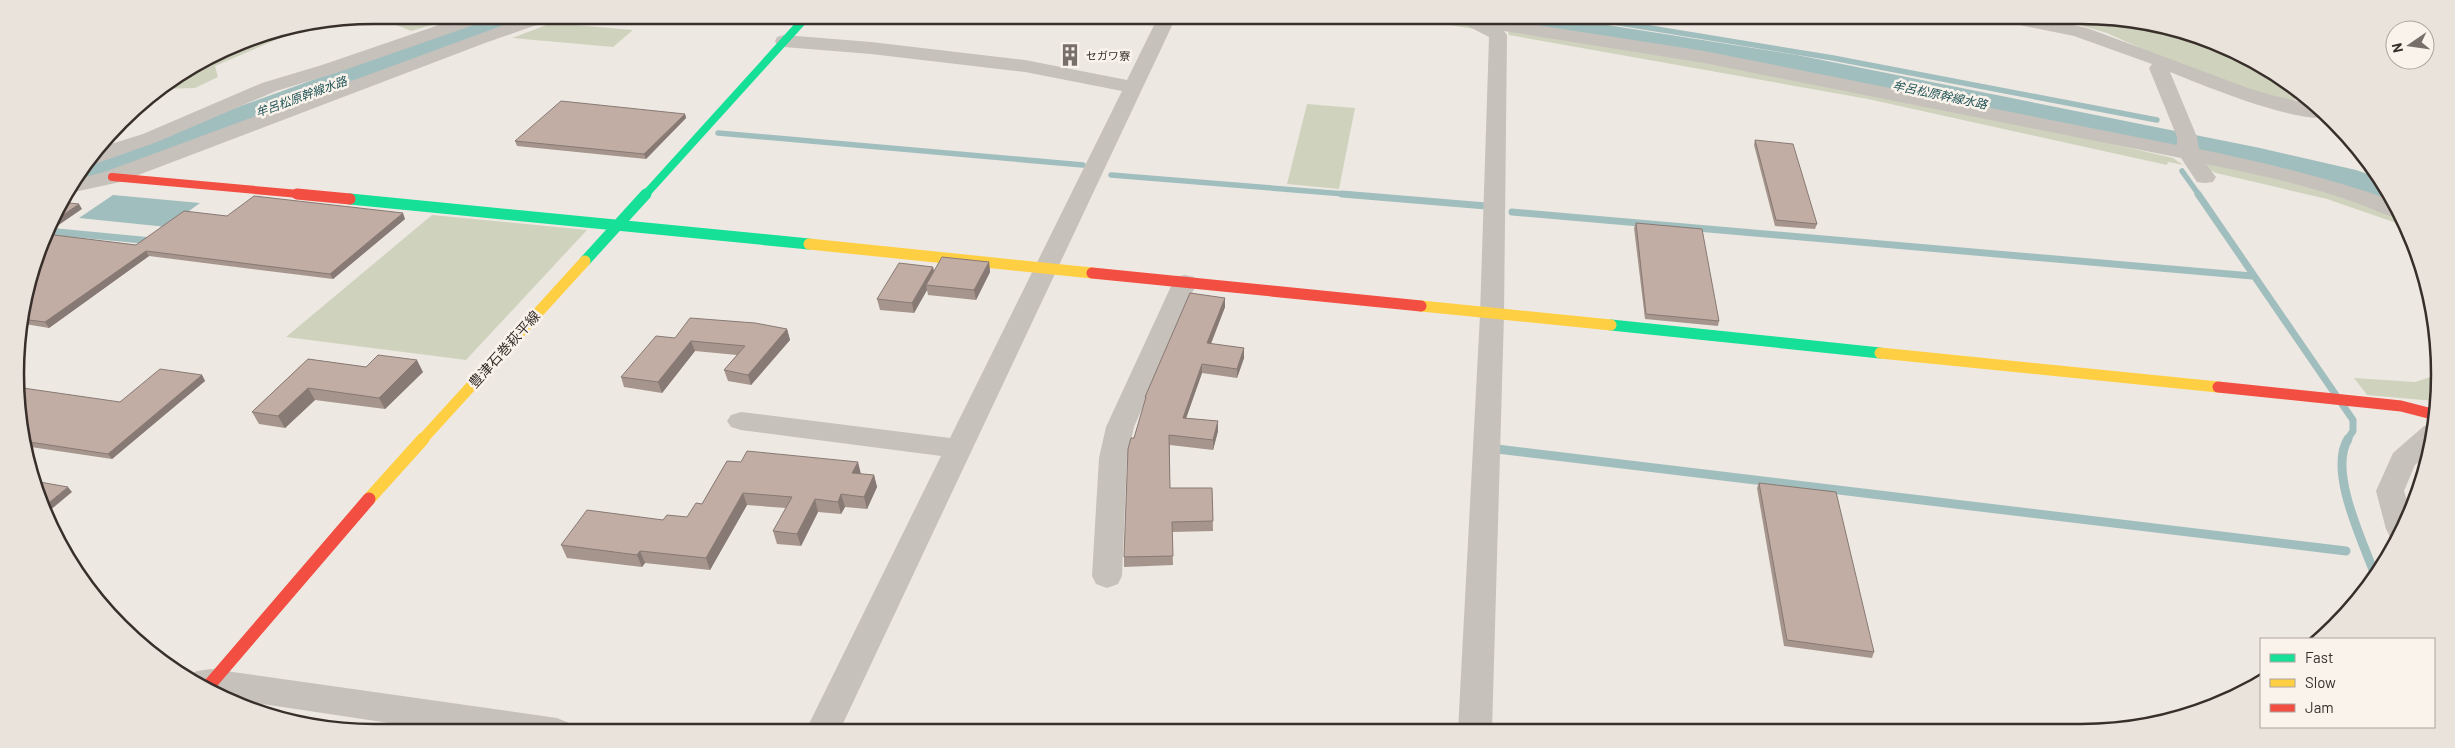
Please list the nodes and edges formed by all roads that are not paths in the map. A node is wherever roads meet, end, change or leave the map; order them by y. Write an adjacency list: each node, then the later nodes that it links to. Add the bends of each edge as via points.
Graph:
1 (459, 24): 13 (street, via 269,87 150,138)
2 (523, 24): 15 (street)
3 (800, 24): 8 (street, 豊津石巻萩平線)
4 (1164, 24): 10 (street)
5 (1480, 24): 21 (street, via 1498,35)
6 (1509, 24): 12 (street)
7 (2047, 24): 9 (street, via 2110,41)
8 (784, 41): 10 (street, via 1025,66); 18 (street, 豊津石巻萩平線)
9 (2164, 64): 11 (street, via 2279,103); 12 (street, via 2159,68)
10 (1134, 87): 19 (street)
11 (2310, 109)
12 (2188, 147): 14 (street, via 2205,177); 17 (street, via 2340,189)
13 (102, 154)
14 (2186, 175)
15 (112, 177): 16 (street); 18 (street)
16 (79, 185)
17 (2388, 206)
18 (617, 224): 19 (street); 28 (street, 豊津石巻萩平線, via 344,526)
19 (1047, 268): 20 (street); 25 (street)
20 (1185, 282): 21 (street); 27 (street, via 1120,427 1114,458)
21 (1492, 315): 22 (street, via 2401,406); 32 (street)
22 (2429, 413)
23 (741, 421): 25 (street)
24 (2425, 441): 26 (street, via 2403,460 2390,491)
25 (958, 449): 31 (street)
26 (2399, 521)
27 (1107, 576)
28 (208, 682)
29 (219, 688): 30 (street)
30 (490, 724)
31 (826, 724)
32 (1474, 724)

